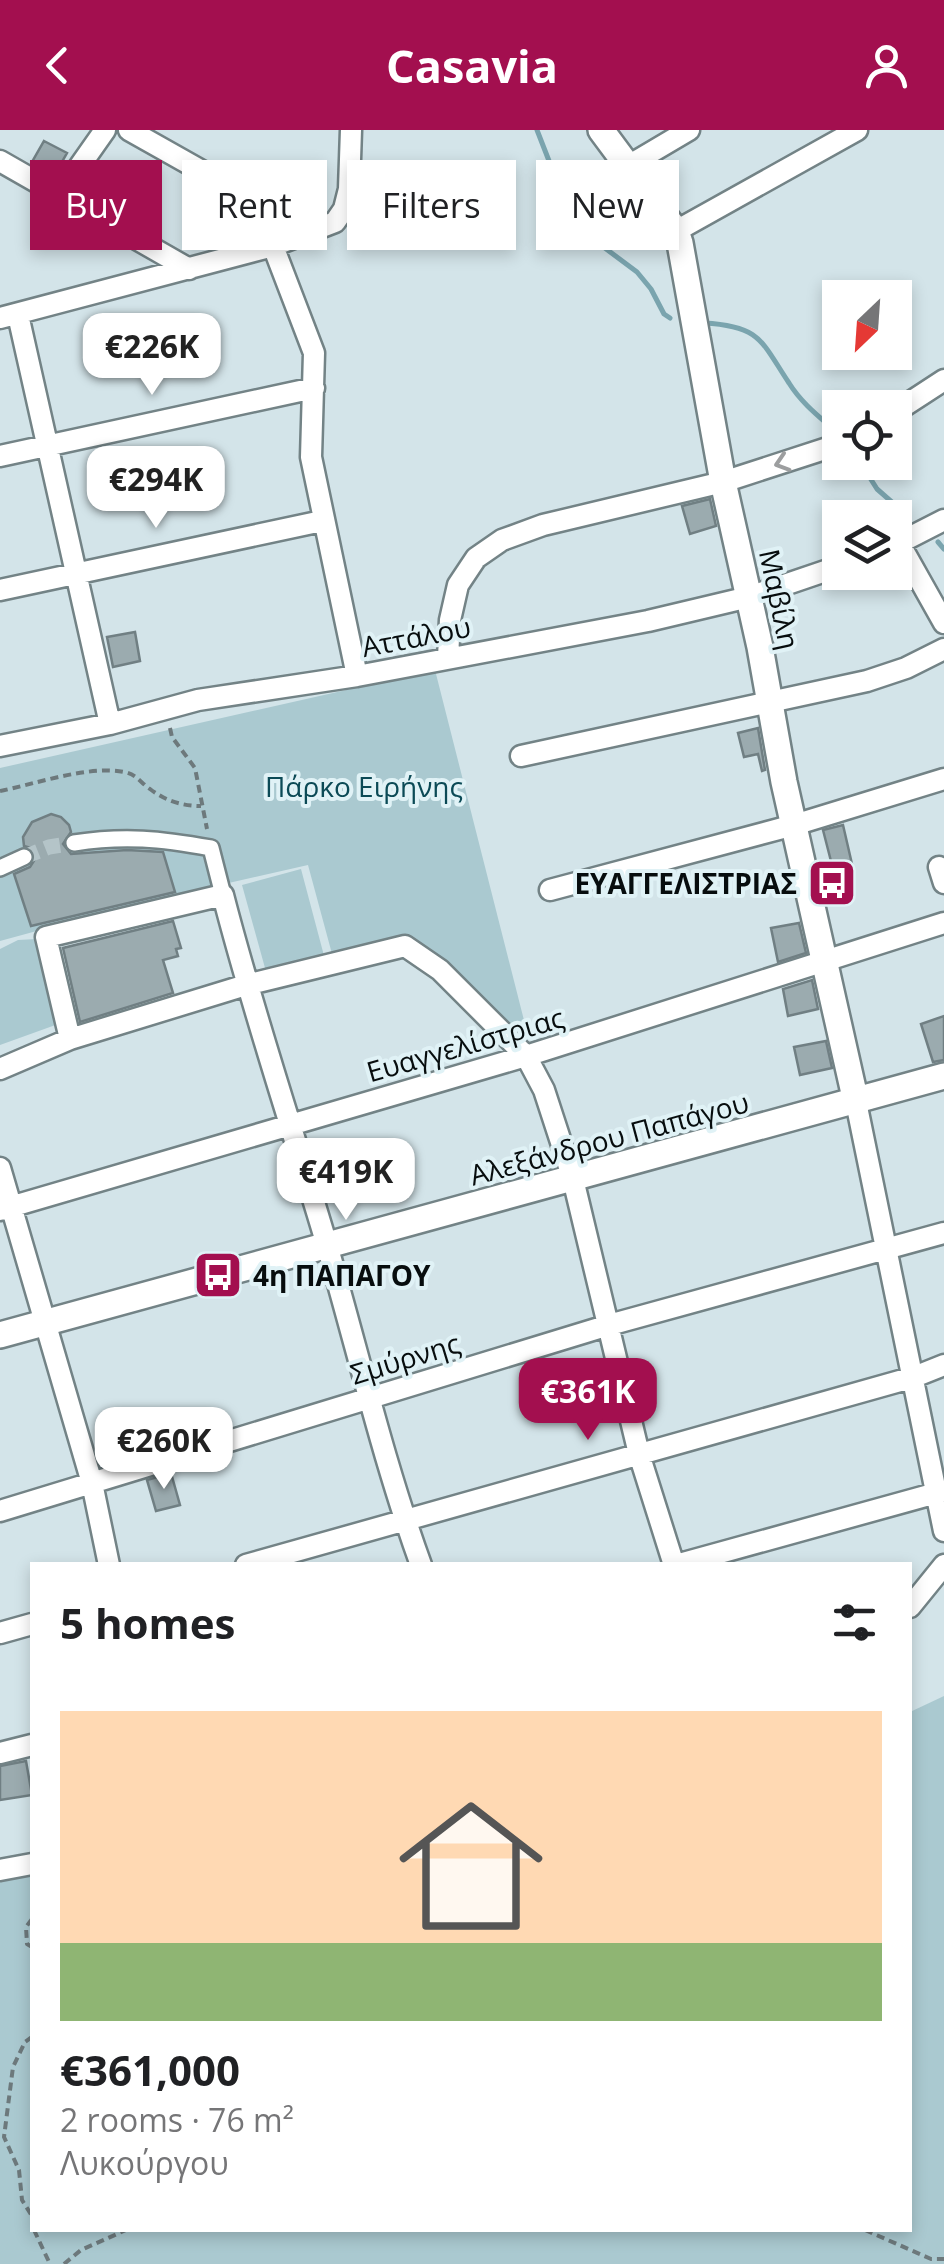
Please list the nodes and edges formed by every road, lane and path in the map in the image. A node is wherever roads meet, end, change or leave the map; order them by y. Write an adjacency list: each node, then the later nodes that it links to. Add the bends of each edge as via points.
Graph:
1 (104, 130): 7 (street)
2 (129, 130): 8 (street)
3 (352, 130): 13 (street, via 349,190 344,209)
4 (602, 130): 9 (street, Μαβίλη)
5 (690, 130): 10 (street)
6 (857, 130): 14 (street)
7 (83, 160)
8 (182, 160)
9 (624, 160)
10 (638, 160)
11 (0, 161): 12 (street)
12 (30, 178)
13 (327, 225)
14 (679, 229)
15 (679, 242): 27 (street, Μαβίλη)
16 (156, 250): 19 (street)
17 (258, 250): 19 (street)
18 (275, 250): 22 (street, via 314,353)
19 (189, 269): 20 (street)
20 (9, 316): 24 (street)
21 (944, 380): 23 (street)
22 (314, 388): 24 (street); 29 (street, via 311,457)
23 (912, 401)
24 (47, 446): 26 (street); 33 (street)
25 (822, 450): 27 (street, one-way to 27)
26 (0, 456)
27 (723, 482): 35 (street, Μαβίλη); 38 (street, via 514,534 489,548 458,585)
28 (944, 520): 30 (street)
29 (322, 521): 33 (street); 39 (street)
30 (912, 536)
31 (912, 569): 36 (street)
32 (822, 572): 35 (street, Αττάλου)
33 (75, 574): 34 (street); 42 (street)
34 (0, 590)
35 (749, 597): 38 (street, Αττάλου); 40 (street, Μαβίλη)
36 (944, 623)
37 (944, 649): 40 (street, via 879,678)
38 (448, 657): 39 (street, Αττάλου)
39 (357, 676): 41 (street, Αττάλου)
40 (771, 702): 44 (street); 48 (street, Μαβίλη)
41 (166, 708): 42 (street, Αττάλου); 47 (path, via 172,737 195,768)
42 (110, 724): 43 (street, Αττάλου)
43 (0, 746)
44 (520, 756)
45 (944, 779): 48 (street)
46 (0, 791): 47 (path, via 95,771 124,772 166,800)
47 (201, 806): 50 (path)
48 (794, 824): 53 (street); 56 (street, Μαβίλη)
49 (74, 843): 50 (street, via 152,837)
50 (211, 848): 54 (street)
51 (24, 857): 52 (street)
52 (0, 868)
53 (550, 890)
54 (223, 896): 57 (street); 58 (street, via 46,937)
55 (944, 923): 56 (street, Ευαγγελίστριας)
56 (825, 962): 59 (street, Ευαγγελίστριας); 62 (street, Μαβίλη)
57 (246, 986): 58 (street); 59 (street, via 406,946 440,970); 63 (street)
58 (70, 1039): 60 (street)
59 (526, 1056): 63 (street, Ευαγγελίστριας); 65 (street)
60 (0, 1069)
61 (944, 1076): 62 (street, Αλεξάνδρου Παπάγου)
62 (856, 1102): 65 (street, Αλεξάνδρου Παπάγου); 69 (street)
63 (288, 1124): 66 (street, Ευαγγελίστριας); 68 (street)
64 (0, 1168): 66 (street)
65 (573, 1179): 68 (street, Αλεξάνδρου Παπάγου); 71 (street)
66 (6, 1208): 70 (street)
67 (944, 1233): 69 (street, Σμύρνης)
68 (327, 1246): 70 (street, Αλεξάνδρου Παπάγου); 75 (street)
69 (887, 1248): 71 (street, Σμύρνης); 74 (street)
70 (44, 1322): 72 (street, Αλεξάνδρου Παπάγου); 77 (street)
71 (608, 1325): 75 (street, Σμύρνης); 76 (street)
72 (0, 1334)
73 (944, 1365): 74 (street)
74 (914, 1377): 76 (street); 78 (street)
75 (371, 1398): 77 (street, Σμύρνης); 80 (street)
76 (639, 1454): 80 (street); 85 (street)
77 (92, 1483): 79 (street, Σμύρνης); 82 (street)
78 (941, 1492): 81 (street); 86 (street)
79 (0, 1511)
80 (404, 1520): 83 (street); 84 (street)
81 (944, 1531)
82 (109, 1562)
83 (257, 1562)
84 (420, 1562)
85 (674, 1562)
86 (686, 1562)
87 (944, 1565): 88 (street)
88 (912, 1605)
89 (30, 1625): 90 (street)
90 (0, 1633)
91 (30, 1746): 92 (street)
92 (0, 1753)
93 (30, 1864): 94 (street)
94 (0, 1870)
95 (30, 1922): 96 (path)
96 (30, 1946)
97 (30, 2038): 98 (path, via 13,2067 4,2137)
98 (30, 2213)
99 (35, 2232): 103 (path)
100 (122, 2232): 104 (path)
101 (870, 2232): 102 (path)
102 (944, 2260)
103 (50, 2264)
104 (64, 2264)

